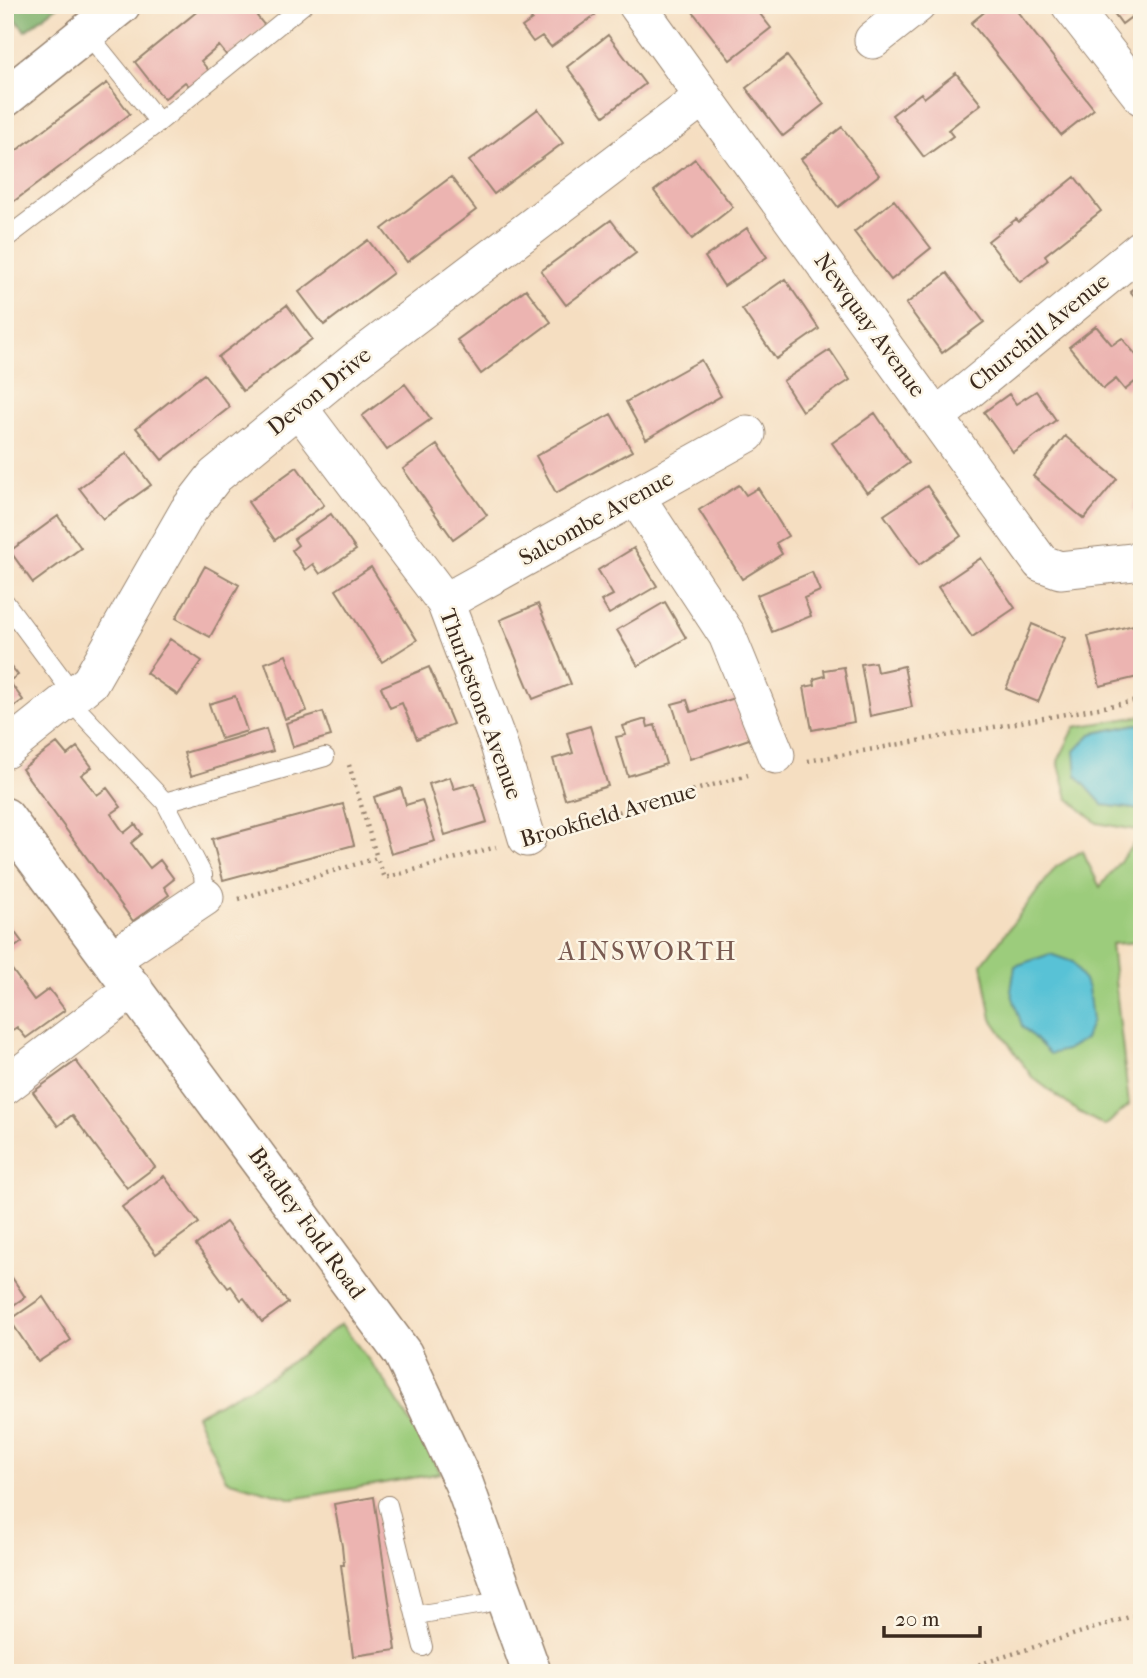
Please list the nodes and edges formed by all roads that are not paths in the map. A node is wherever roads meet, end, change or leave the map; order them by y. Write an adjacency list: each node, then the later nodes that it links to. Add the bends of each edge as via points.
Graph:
1 (121, 5): 6 (street)
2 (303, 5): 11 (lane)
3 (637, 5): 8 (street, Newquay Avenue)
4 (918, 5): 7 (street)
5 (1070, 5): 9 (street)
6 (87, 33): 10 (street); 11 (lane)
7 (873, 40)
8 (703, 97): 14 (street, Devon Drive); 15 (street, Newquay Avenue)
9 (1142, 97)
10 (5, 98)
11 (159, 122): 12 (lane)
12 (5, 239)
13 (1142, 248): 15 (street, Churchill Avenue)
14 (298, 407): 19 (street, Thurlestone Avenue); 21 (street, Devon Drive, via 215,476 188,511 90,682)
15 (936, 416): 18 (street, Newquay Avenue, via 1041,563 1060,570)
16 (747, 435): 17 (street, Salcombe Avenue)
17 (636, 497): 19 (street, Salcombe Avenue); 24 (street, via 727,635)
18 (1142, 561)
19 (445, 601): 27 (street, Thurlestone Avenue, via 498,742)
20 (5, 602): 21 (lane)
21 (72, 698): 22 (street, Devon Drive); 25 (lane)
22 (5, 750)
23 (324, 757): 25 (lane)
24 (779, 764)
25 (165, 802): 28 (lane, via 203,875)
26 (5, 817): 29 (street, Bradley Fold Road)
27 (527, 838)
28 (205, 897): 29 (street)
29 (123, 974): 30 (street); 32 (street, Bradley Fold Road, via 403,1354 464,1484)
30 (5, 1086)
31 (388, 1505): 33 (lane)
32 (506, 1597): 33 (lane); 35 (street, Bradley Fold Road)
33 (416, 1615): 34 (lane)
34 (423, 1647)
35 (532, 1673)

